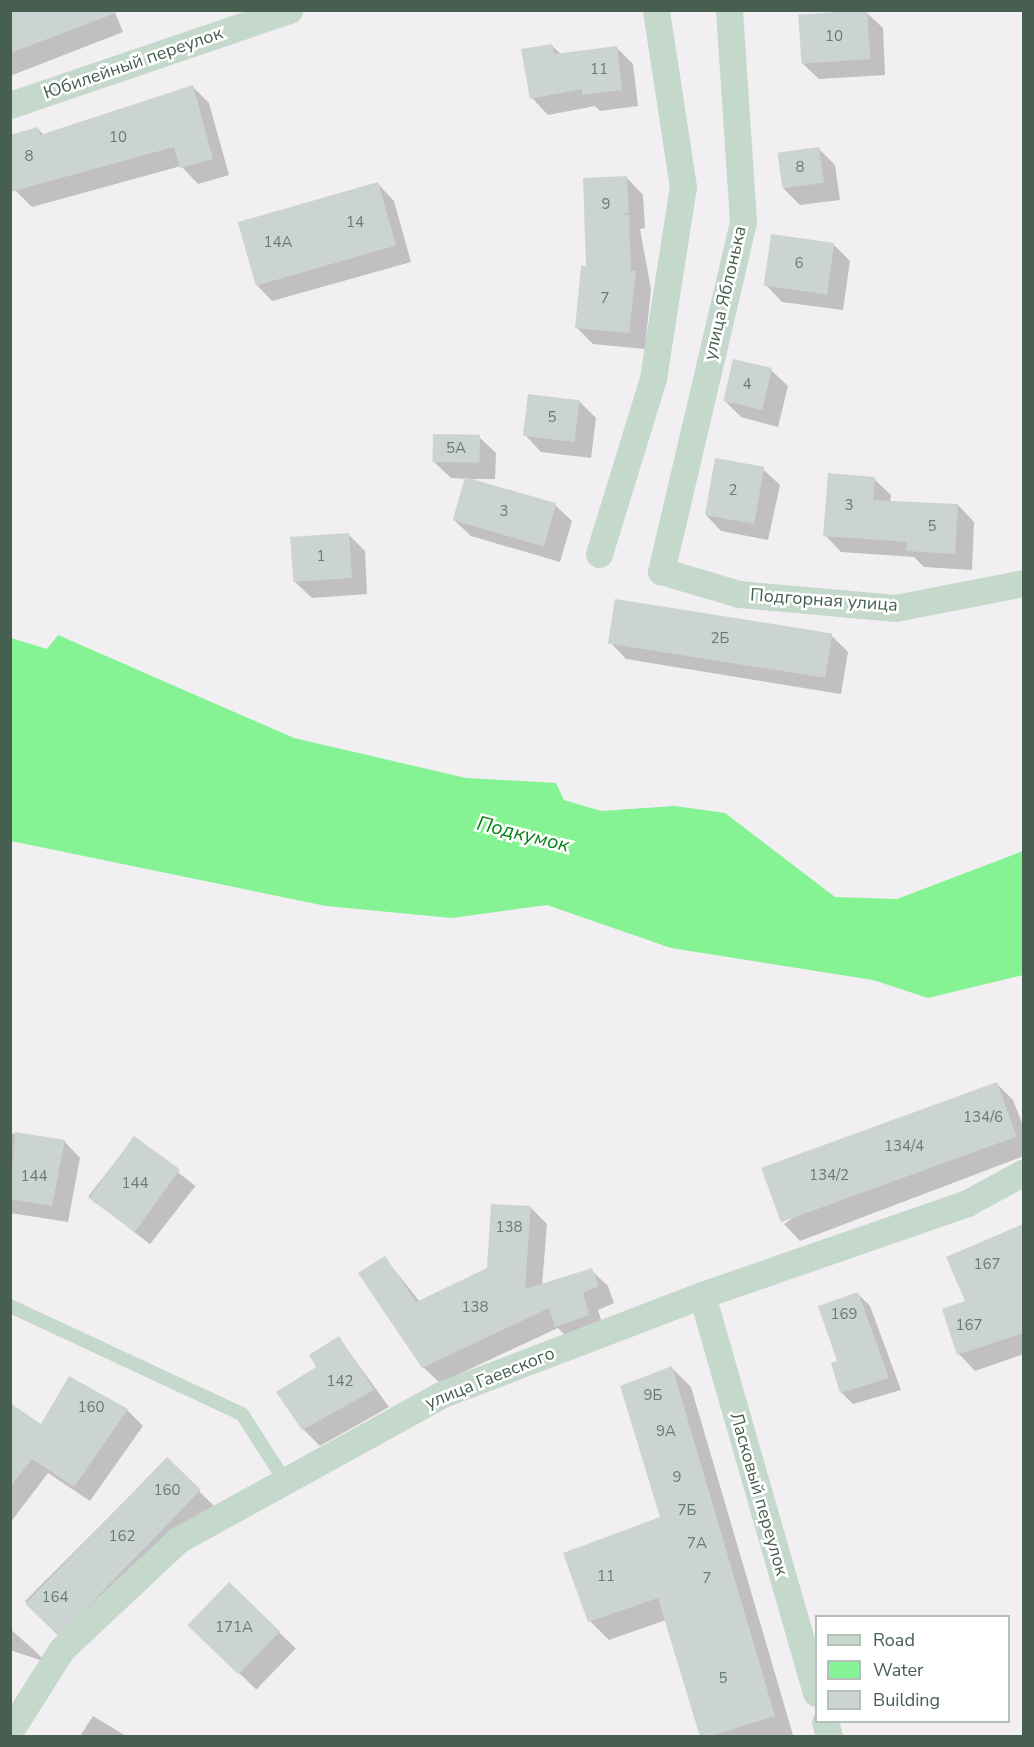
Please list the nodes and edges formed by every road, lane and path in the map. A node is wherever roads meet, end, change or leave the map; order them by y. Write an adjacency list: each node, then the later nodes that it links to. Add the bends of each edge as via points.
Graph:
1 (290, 10): 4 (street, Юбилейный переулок)
2 (656, 10): 5 (street, via 683,187 653,378)
3 (729, 10): 6 (street, улица Яблонька, via 742,222)
4 (10, 105)
5 (599, 554)
6 (661, 571): 7 (street, Подгорная улица, via 739,594 895,608)
7 (1023, 583)
8 (1023, 1172): 9 (street, улица Гаевского, via 967,1203)
9 (702, 1295): 11 (street, улица Гаевского, via 443,1394); 12 (street, Ласковый переулок)
10 (10, 1306): 11 (lane, via 242,1414)
11 (285, 1481): 13 (street, улица Гаевского, via 178,1540 62,1649)
12 (815, 1690)
13 (10, 1731)

